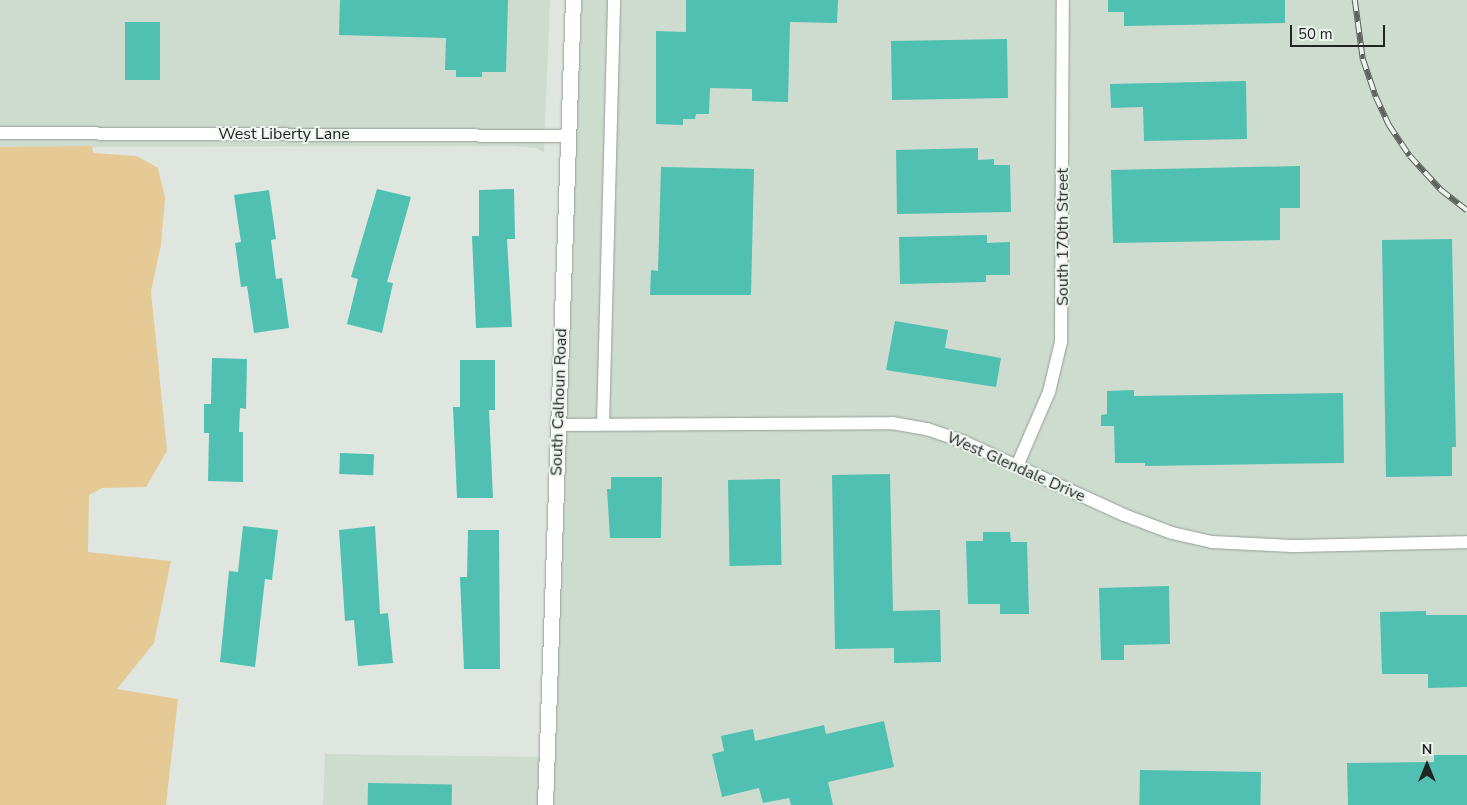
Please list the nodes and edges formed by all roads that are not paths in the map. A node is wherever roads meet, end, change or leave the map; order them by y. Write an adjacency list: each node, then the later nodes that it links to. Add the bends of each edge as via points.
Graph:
1 (573, 0): 5 (street, South Calhoun Road)
2 (614, 0): 6 (street)
3 (1063, 0): 8 (street, South 170th Street, via 1061,342 1050,392)
4 (0, 133): 5 (street, West Liberty Lane)
5 (568, 136): 7 (street, South Calhoun Road)
6 (603, 424): 7 (street, West Glendale Drive); 8 (street, West Glendale Drive, via 679,427 892,423 927,429 957,439)
7 (558, 425): 10 (street, South Calhoun Road)
8 (1017, 466): 9 (street, West Glendale Drive, via 1124,515 1172,533 1212,542 1292,546)
9 (1467, 542)
10 (545, 805)

